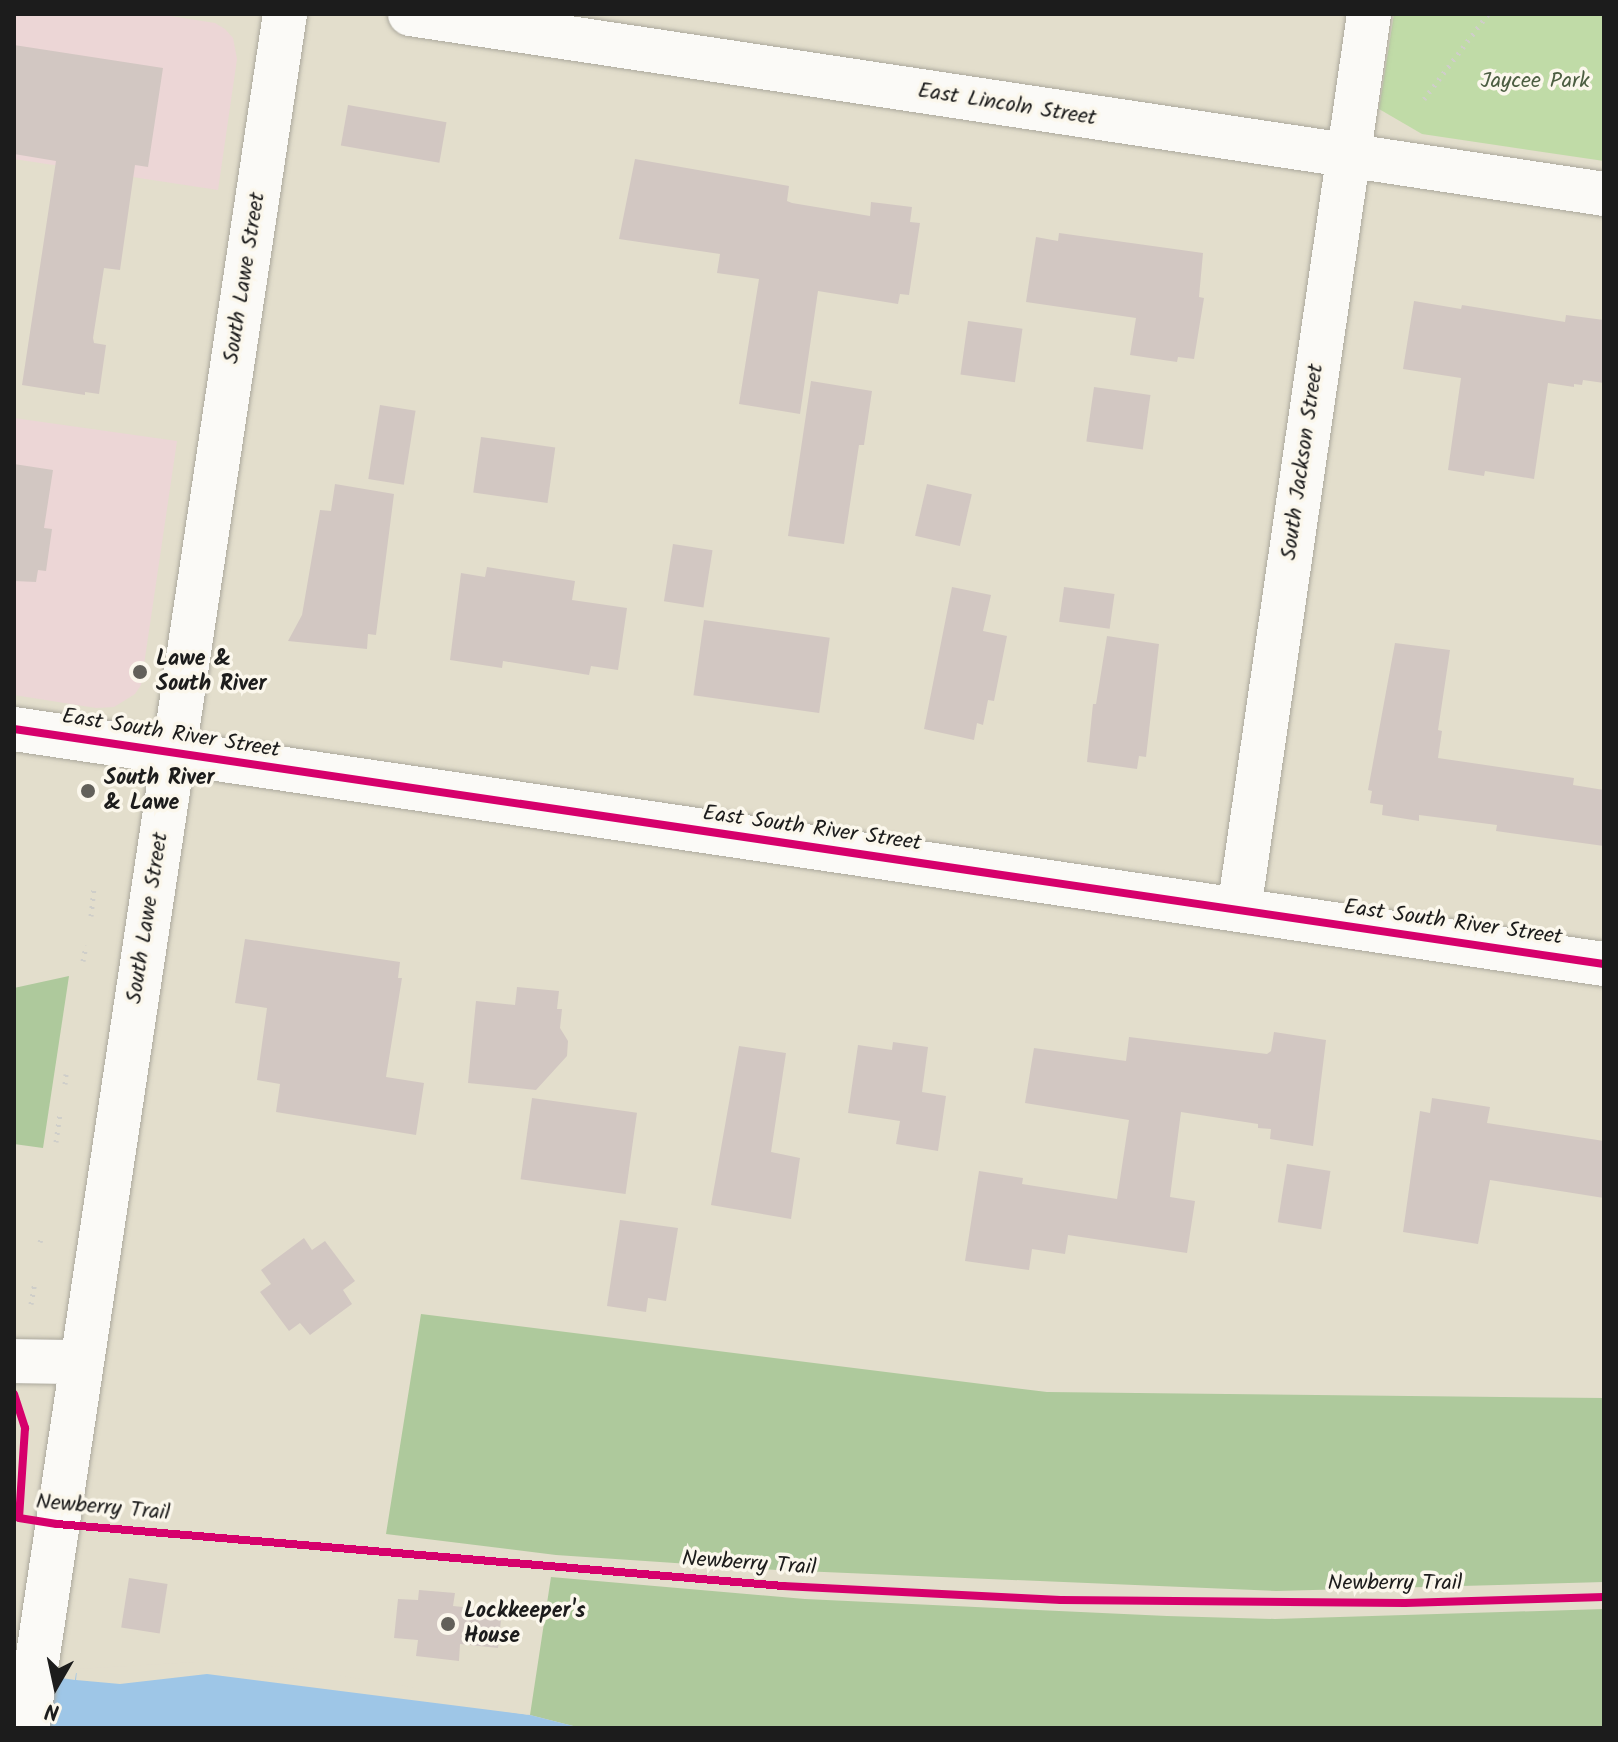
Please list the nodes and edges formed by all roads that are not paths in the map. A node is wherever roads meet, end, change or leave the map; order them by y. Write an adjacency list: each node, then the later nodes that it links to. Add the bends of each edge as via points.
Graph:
1 (285, 14): 7 (street, South Lawe Street)
2 (410, 14): 4 (street, East Lincoln Street)
3 (1369, 14): 4 (street, South Jackson Street)
4 (1346, 156): 5 (street, East Lincoln Street); 8 (street, South Jackson Street)
5 (1604, 194)
6 (14, 729): 7 (street, East South River Street)
7 (172, 753): 8 (street, East South River Street); 11 (street, South Lawe Street)
8 (1239, 910): 9 (street, East South River Street)
9 (1604, 964)
10 (14, 1361): 11 (street)
11 (80, 1362): 12 (street, South Lawe Street)
12 (27, 1728)

